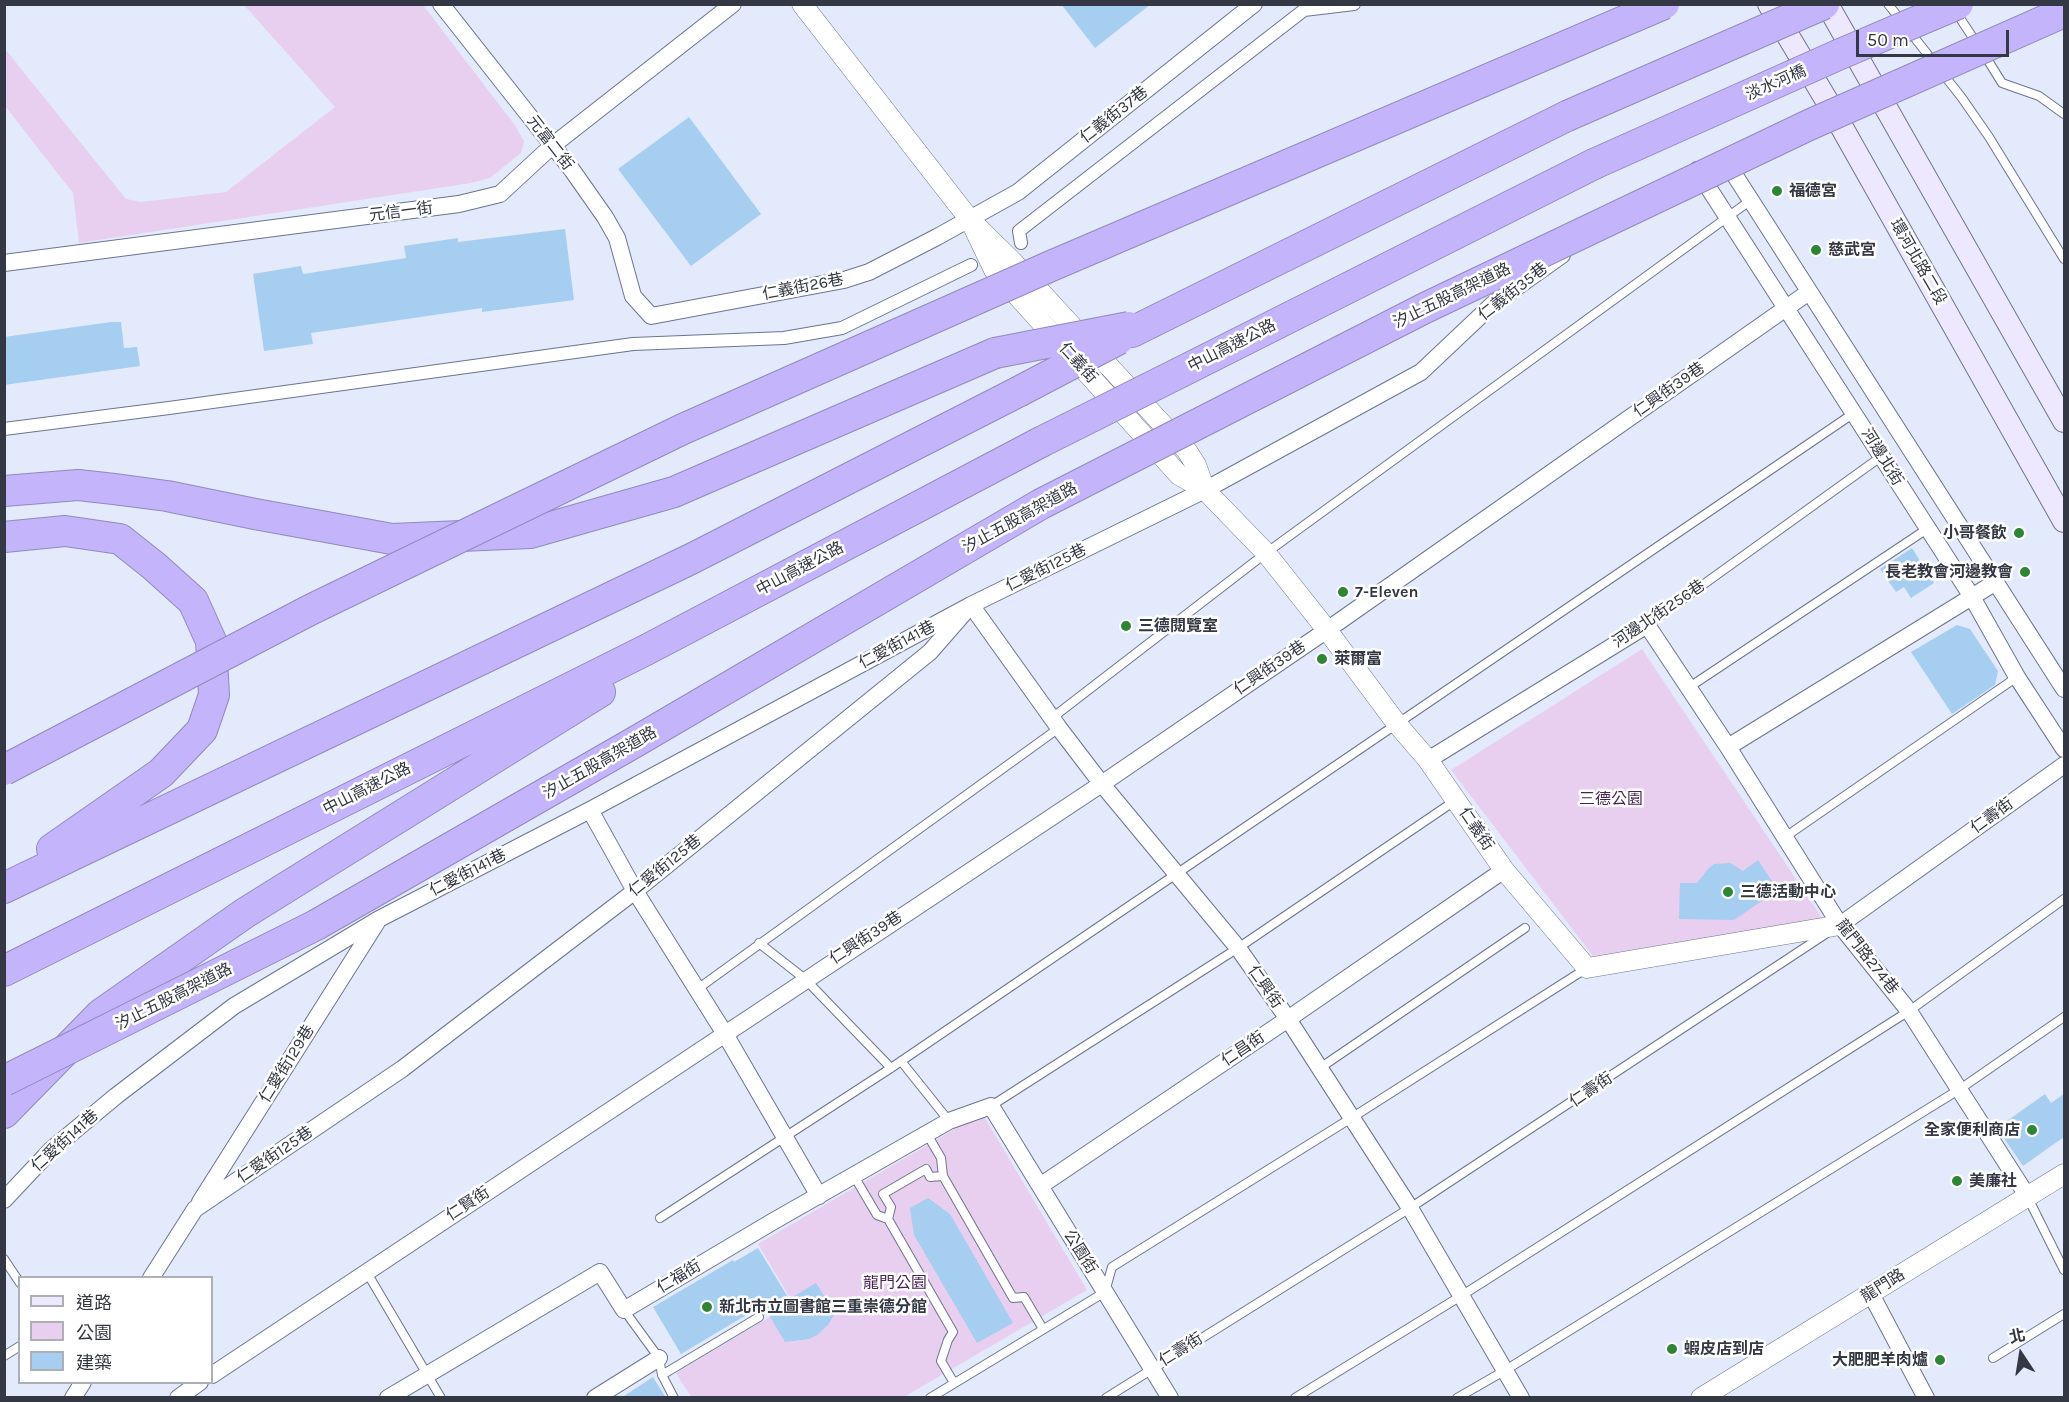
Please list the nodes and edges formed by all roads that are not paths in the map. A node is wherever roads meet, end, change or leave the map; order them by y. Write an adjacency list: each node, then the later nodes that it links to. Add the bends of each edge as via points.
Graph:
1 (441, 4): 15 (street, 元富二街)
2 (733, 4): 15 (street, 元信一街)
3 (802, 4): 21 (street, 仁義街)
4 (1254, 4): 21 (street, 仁義街37巷, via 1018,192)
5 (1354, 4): 22 (street, via 1304,10 1019,231)
6 (1664, 4): 57 (highway, bridge, via 1051,266 683,429 310,610)
7 (1769, 4): 13 (main road, 環河北路二段)
8 (1826, 4): 29 (highway, bridge, via 1567,116); 31 (main road)
9 (1888, 4): 23 (lane, via 1976,118)
10 (1951, 4): 14 (lane, via 2002,83 2039,96)
11 (1958, 4): 17 (highway, 淡水河橋, bridge)
12 (2064, 12): 84 (highway, 汐止五股高架道路, bridge, via 1809,125 1425,308 1051,498 316,925)
13 (1827, 101): 16 (street, 仁義街35巷); 38 (main road, 環河北路二段)
14 (2064, 114)
15 (552, 146): 24 (street, 元信一街, via 500,194 459,204); 27 (street, 元富二街, via 605,217 616,238)
16 (1723, 156): 18 (street, 仁義街35巷); 19 (street, 河邊北街)
17 (1594, 164): 42 (highway, 中山高速公路, bridge, via 1041,442)
18 (1695, 167): 20 (street, 河邊北街); 35 (street, 仁義街35巷, via 1669,178 1493,304 1421,372)
19 (1751, 200): 20 (lane); 26 (street, 河邊北街)
20 (1727, 217): 28 (street, 河邊北街); 41 (lane)
21 (970, 220): 27 (street, 仁義街26巷, via 869,272 844,280 651,316); 35 (street, 仁義街, via 994,270 1179,475)
22 (1021, 243)
23 (2064, 258)
24 (4, 263)
25 (971, 265): 32 (street, via 842,328 796,336 622,346)
26 (1809, 292): 28 (street, 仁興街39巷); 43 (street, 河邊北街)
27 (633, 296)
28 (1786, 308): 30 (street, 河邊北街); 47 (street, 仁興街39巷)
29 (1134, 329): 34 (highway, bridge, via 995,353 674,492 530,533 392,538); 65 (highway, bridge, via 691,559)
30 (1854, 413): 33 (street, 河邊北街); 52 (lane)
31 (2064, 421)
32 (4, 429)
33 (1882, 456): 39 (street, 河邊北街); 46 (lane, 河邊北街256巷)
34 (114, 489): 36 (highway, via 78,485); 37 (highway, via 49,495)
35 (1205, 490): 41 (street, 仁義街); 45 (street, 仁愛街125巷)
36 (4, 491)
37 (4, 506)
38 (2064, 521)
39 (1927, 529): 44 (street, 河邊北街); 49 (lane)
40 (4, 537): 64 (highway, via 65,531 120,539 193,601 211,641 214,694 202,730 161,773)
41 (1266, 553): 47 (street, 仁義街); 51 (lane)
42 (812, 562): 74 (highway, 中山高速公路, via 635,655); 87 (highway, via 245,913 101,1014)
43 (1996, 582): 44 (street); 50 (street, 河邊北街)
44 (1972, 597): 48 (street, 河邊北街); 53 (street)
45 (971, 605): 51 (street, 仁興街); 60 (street, 仁愛街141巷); 66 (street, 仁愛街125巷, via 930,652)
46 (1647, 626): 49 (street, 龍門路274巷); 55 (street, 河邊北街256巷)
47 (1327, 630): 52 (street, 仁義街); 58 (street, 仁興街39巷)
48 (2017, 677): 54 (street, 河邊北街); 61 (lane)
49 (1687, 688): 53 (street, 龍門路274巷)
50 (2064, 689)
51 (1055, 723): 58 (street, 仁興街); 71 (lane)
52 (1397, 724): 55 (street, 仁義街); 63 (lane)
53 (1728, 747): 61 (street, 龍門路274巷)
54 (2064, 749)
55 (1428, 760): 59 (street, 仁義街)
56 (2064, 765): 69 (street, 仁壽街)
57 (4, 770)
58 (1101, 783): 63 (street, 仁興街); 75 (street, 仁興街39巷)
59 (1457, 799): 62 (street, 仁義街); 72 (lane)
60 (590, 810): 66 (street); 68 (street, 仁愛街141巷)
61 (1785, 837): 69 (street, 龍門路274巷)
62 (1504, 870): 73 (street, 仁義街); 79 (street, 仁昌街)
63 (1178, 874): 72 (street, 仁興街); 81 (lane)
64 (4, 882)
65 (4, 888)
66 (635, 891): 76 (street); 100 (street, 仁愛街125巷, via 402,1069)
67 (2064, 899): 77 (lane)
68 (379, 919): 98 (street, 仁愛街141巷, via 234,1006 51,1150); 100 (street, 仁愛街129巷)
69 (1840, 925): 73 (street); 77 (street, 龍門路274巷); 99 (lane, 仁壽街)
70 (1524, 928): 83 (lane)
71 (759, 943): 75 (lane); 76 (lane)
72 (1238, 948): 79 (street, 仁興街); 86 (lane)
73 (1587, 968): 88 (lane)
74 (4, 970)
75 (806, 979): 80 (street, 仁興街39巷); 82 (lane)
76 (696, 990): 80 (street)
77 (1909, 1011): 85 (street, 龍門路274巷); 110 (lane)
78 (2064, 1017): 85 (lane)
79 (1288, 1019): 83 (street, 仁興街); 95 (street, 仁昌街)
80 (725, 1034): 91 (street); 105 (street, 仁賢街)
81 (901, 1060): 82 (lane); 89 (lane)
82 (891, 1068): 91 (lane)
83 (1320, 1068): 88 (street, 仁興街)
84 (4, 1082)
85 (1960, 1089): 97 (street, 龍門路274巷); 120 (lane)
86 (991, 1106): 89 (street, 仁福街); 95 (street, 公園街)
87 (4, 1113)
88 (1353, 1117): 99 (street, 仁興街); 108 (lane, via 1112,1267)
89 (949, 1121): 90 (street, 仁福街)
90 (927, 1134): 93 (street, 仁福街); 94 (lane, via 941,1158)
91 (784, 1138): 96 (street); 101 (lane)
92 (2064, 1174): 97 (street, 龍門路)
93 (854, 1176): 96 (street, 仁福街); 102 (lane, via 877,1215)
94 (943, 1176): 102 (lane, via 930,1177 926,1169 883,1194 891,1207); 114 (lane, via 1013,1298 1024,1297)
95 (1040, 1186): 108 (street, 公園街)
96 (819, 1196): 111 (street, 仁福街)
97 (2028, 1197): 104 (lane); 109 (street, 龍門路)
98 (4, 1200)
99 (1410, 1208): 110 (street, 仁興街); 119 (lane, 仁壽街)
100 (195, 1209): 106 (street, 仁愛街125巷)
101 (660, 1218)
102 (888, 1219): 123 (lane, via 953,1332 941,1361)
103 (4, 1259): 107 (lane)
104 (2064, 1270)
105 (366, 1271): 121 (street, 仁賢街); 122 (lane)
106 (152, 1276)
107 (18, 1280)
108 (1105, 1292): 114 (lane); 119 (street, 公園街)
109 (1871, 1294): 136 (street, 龍門路); 137 (street)
110 (1461, 1296): 120 (street, 仁興街); 133 (lane)
111 (624, 1310): 118 (lane); 122 (street, via 600,1272)
112 (2064, 1314): 117 (lane)
113 (759, 1317): 118 (lane)
114 (1043, 1329): 123 (lane)
115 (18, 1347): 116 (lane)
116 (4, 1356)
117 (1993, 1358)
118 (660, 1367): 128 (street); 129 (lane)
119 (1152, 1368): 131 (lane, 仁壽街); 132 (street, 公園街)
120 (1504, 1371): 134 (lane); 135 (street, 仁興街)
121 (213, 1374)
122 (427, 1374): 126 (street); 127 (lane)
123 (954, 1383): 130 (lane)
124 (199, 1384): 125 (street)
125 (178, 1398)
126 (387, 1398)
127 (441, 1398)
128 (595, 1398)
129 (674, 1398)
130 (930, 1398)
131 (1106, 1398)
132 (1170, 1398)
133 (1295, 1398)
134 (1457, 1398)
135 (1521, 1398)
136 (1701, 1398)
137 (1926, 1398)

